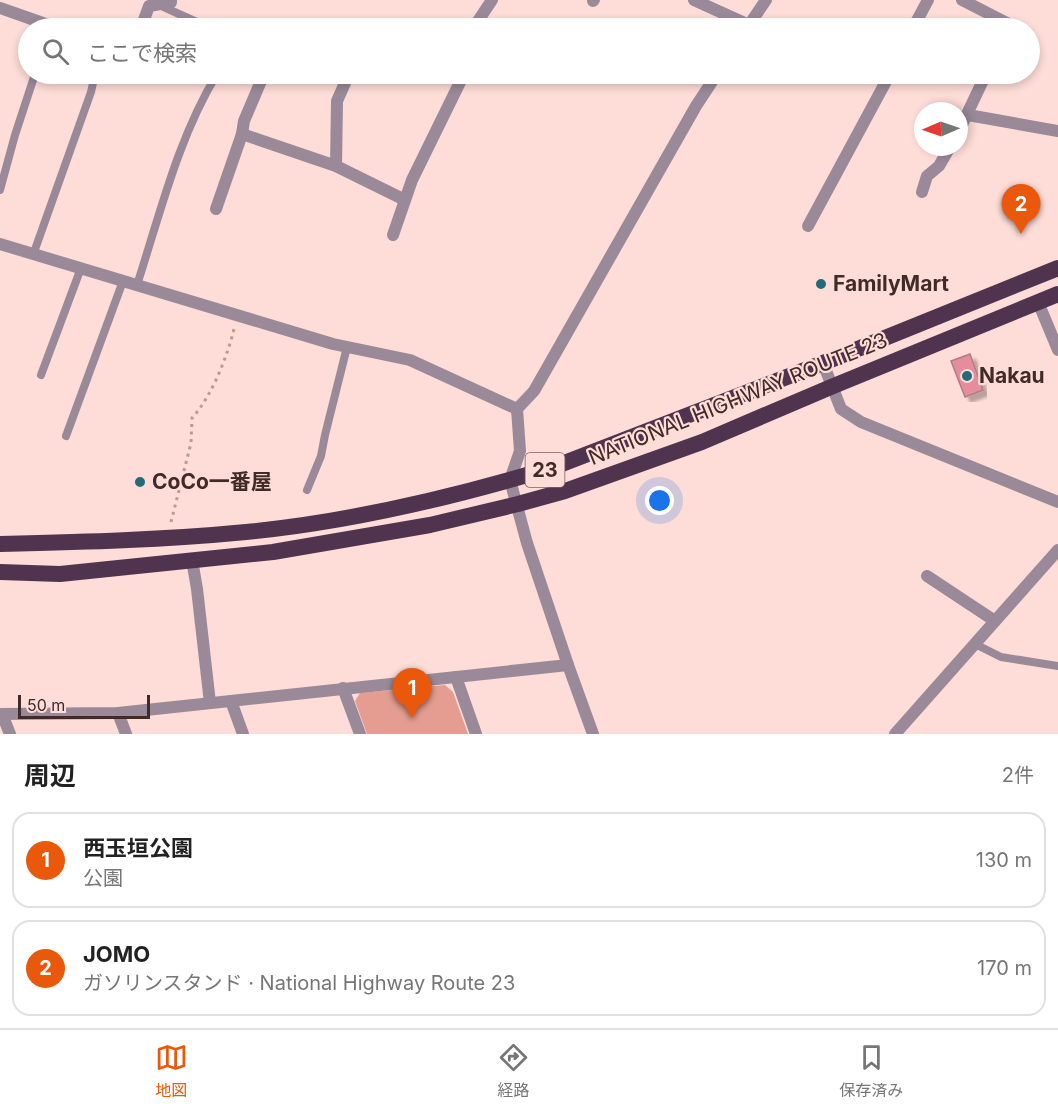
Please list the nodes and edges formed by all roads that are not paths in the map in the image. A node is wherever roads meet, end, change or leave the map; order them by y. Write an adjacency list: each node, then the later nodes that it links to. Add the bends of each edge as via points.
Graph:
1 (171, 0): 7 (street)
2 (492, 0): 12 (street)
3 (694, 0): 13 (street)
4 (766, 0): 14 (street)
5 (928, 0): 15 (street)
6 (962, 0): 16 (street)
7 (156, 4): 10 (street, via 149,6); 11 (lane)
8 (0, 8): 9 (street)
9 (26, 18)
10 (145, 18)
11 (188, 18)
12 (480, 18)
13 (730, 18)
14 (754, 18)
15 (918, 18)
16 (997, 18)
17 (32, 84): 31 (lane)
18 (93, 84): 38 (lane)
19 (211, 84): 42 (lane, via 199,104 173,174)
20 (260, 84): 28 (street)
21 (345, 84): 30 (street, via 337,101)
22 (456, 84): 33 (street)
23 (710, 84): 50 (street, via 534,391)
24 (885, 84): 35 (street)
25 (982, 84): 26 (street)
26 (968, 115): 27 (street)
27 (1058, 131)
28 (242, 134): 30 (street); 34 (street)
29 (945, 156): 32 (street, via 927,176)
30 (336, 166): 33 (street)
31 (0, 190)
32 (922, 192)
33 (405, 200): 36 (street)
34 (216, 209)
35 (808, 226)
36 (393, 235)
37 (0, 244): 38 (street)
38 (33, 255): 39 (street)
39 (81, 268): 41 (street); 48 (lane)
40 (1058, 268): 47 (highway, NATIONAL HIGHWAY ROUTE 23 / 23)
41 (123, 281): 42 (street); 51 (lane)
42 (137, 285): 45 (street)
43 (1058, 294): 44 (highway, NATIONAL HIGHWAY ROUTE 23 / 23)
44 (1038, 302): 46 (street); 49 (highway, NATIONAL HIGHWAY ROUTE 23 / 23)
45 (347, 347): 50 (street, via 410,360); 53 (lane, via 321,456)
46 (1058, 350)
47 (824, 363): 49 (street); 52 (highway, NATIONAL HIGHWAY ROUTE 23 / 23, via 554,467)
48 (41, 375)
49 (831, 387): 54 (street, via 841,409 861,422); 55 (highway, NATIONAL HIGHWAY ROUTE 23 / 23, via 702,442)
50 (517, 409): 52 (street, via 520,450)
51 (66, 436)
52 (510, 480): 55 (street); 56 (highway, NATIONAL HIGHWAY ROUTE 23 / 23, via 372,512 247,532 111,542)
53 (308, 490)
54 (1058, 502)
55 (518, 504): 58 (highway, NATIONAL HIGHWAY ROUTE 23 / 23, via 358,538); 63 (street)
56 (0, 543)
57 (1058, 550): 61 (street)
58 (192, 560): 59 (highway, NATIONAL HIGHWAY ROUTE 23 / 23, via 60,574); 68 (street)
59 (0, 572)
60 (927, 576): 61 (street)
61 (995, 621): 62 (street)
62 (975, 644): 64 (lane, via 1001,657); 77 (street)
63 (568, 665): 65 (street); 76 (street)
64 (1058, 666)
65 (456, 677): 66 (street); 75 (street)
66 (343, 688): 67 (street); 74 (street)
67 (231, 701): 68 (street); 73 (street)
68 (210, 703): 69 (street)
69 (118, 713): 70 (street); 72 (street)
70 (1, 714): 71 (street)
71 (10, 734)
72 (126, 734)
73 (243, 734)
74 (360, 734)
75 (476, 734)
76 (593, 734)
77 (895, 734)

